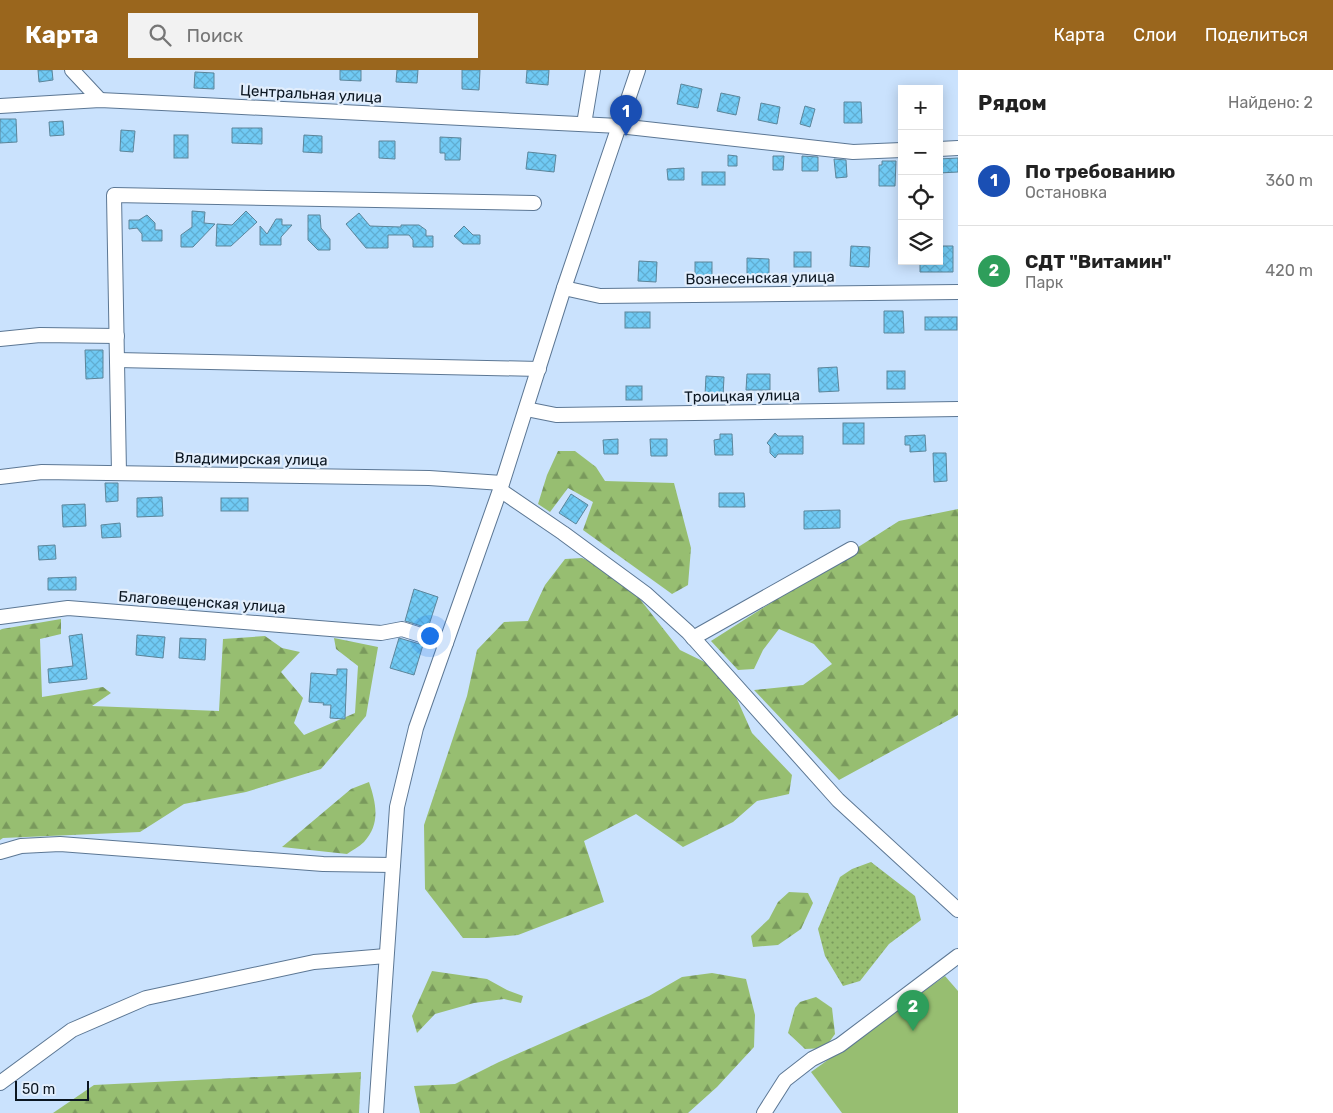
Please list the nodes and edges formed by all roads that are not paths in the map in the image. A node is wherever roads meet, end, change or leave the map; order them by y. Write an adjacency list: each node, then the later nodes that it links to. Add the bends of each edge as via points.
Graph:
1 (72, 70): 4 (street)
2 (593, 70): 6 (street)
3 (638, 70): 7 (street)
4 (100, 100): 5 (street, Центральная улица); 6 (street, Центральная улица)
5 (0, 106)
6 (584, 124): 7 (street, Центральная улица)
7 (619, 126): 10 (street, Центральная улица, via 853,152); 12 (street)
8 (958, 148): 9 (street)
9 (943, 149)
10 (898, 150)
11 (534, 203): 14 (street, via 114,195)
12 (564, 288): 13 (street, Вознесенская улица, via 600,296); 17 (street)
13 (958, 292)
14 (116, 336): 15 (street, via 40,335); 16 (street)
15 (0, 339)
16 (117, 360): 17 (street); 20 (street)
17 (539, 369): 18 (street)
18 (526, 409): 19 (street, Троицкая улица, via 556,414); 22 (street)
19 (958, 409)
20 (119, 473): 21 (street, Владимирская улица, via 42,472); 22 (street, Владимирская улица, via 429,478)
21 (0, 476)
22 (501, 487): 25 (street, via 646,594); 26 (street)
23 (851, 549): 25 (street)
24 (0, 617): 26 (street, Благовещенская улица, via 68,608 381,633 402,629)
25 (693, 638): 29 (street, via 838,800)
26 (446, 643): 28 (street, via 416,728 397,807)
27 (0, 852): 28 (street, via 21,846 60,844 323,864)
28 (393, 865): 30 (street)
29 (958, 910)
30 (386, 956): 32 (street, via 314,962 146,998 72,1030); 33 (street)
31 (958, 956): 34 (street, via 840,1045 812,1059 785,1080)
32 (0, 1083)
33 (376, 1113)
34 (764, 1113)

